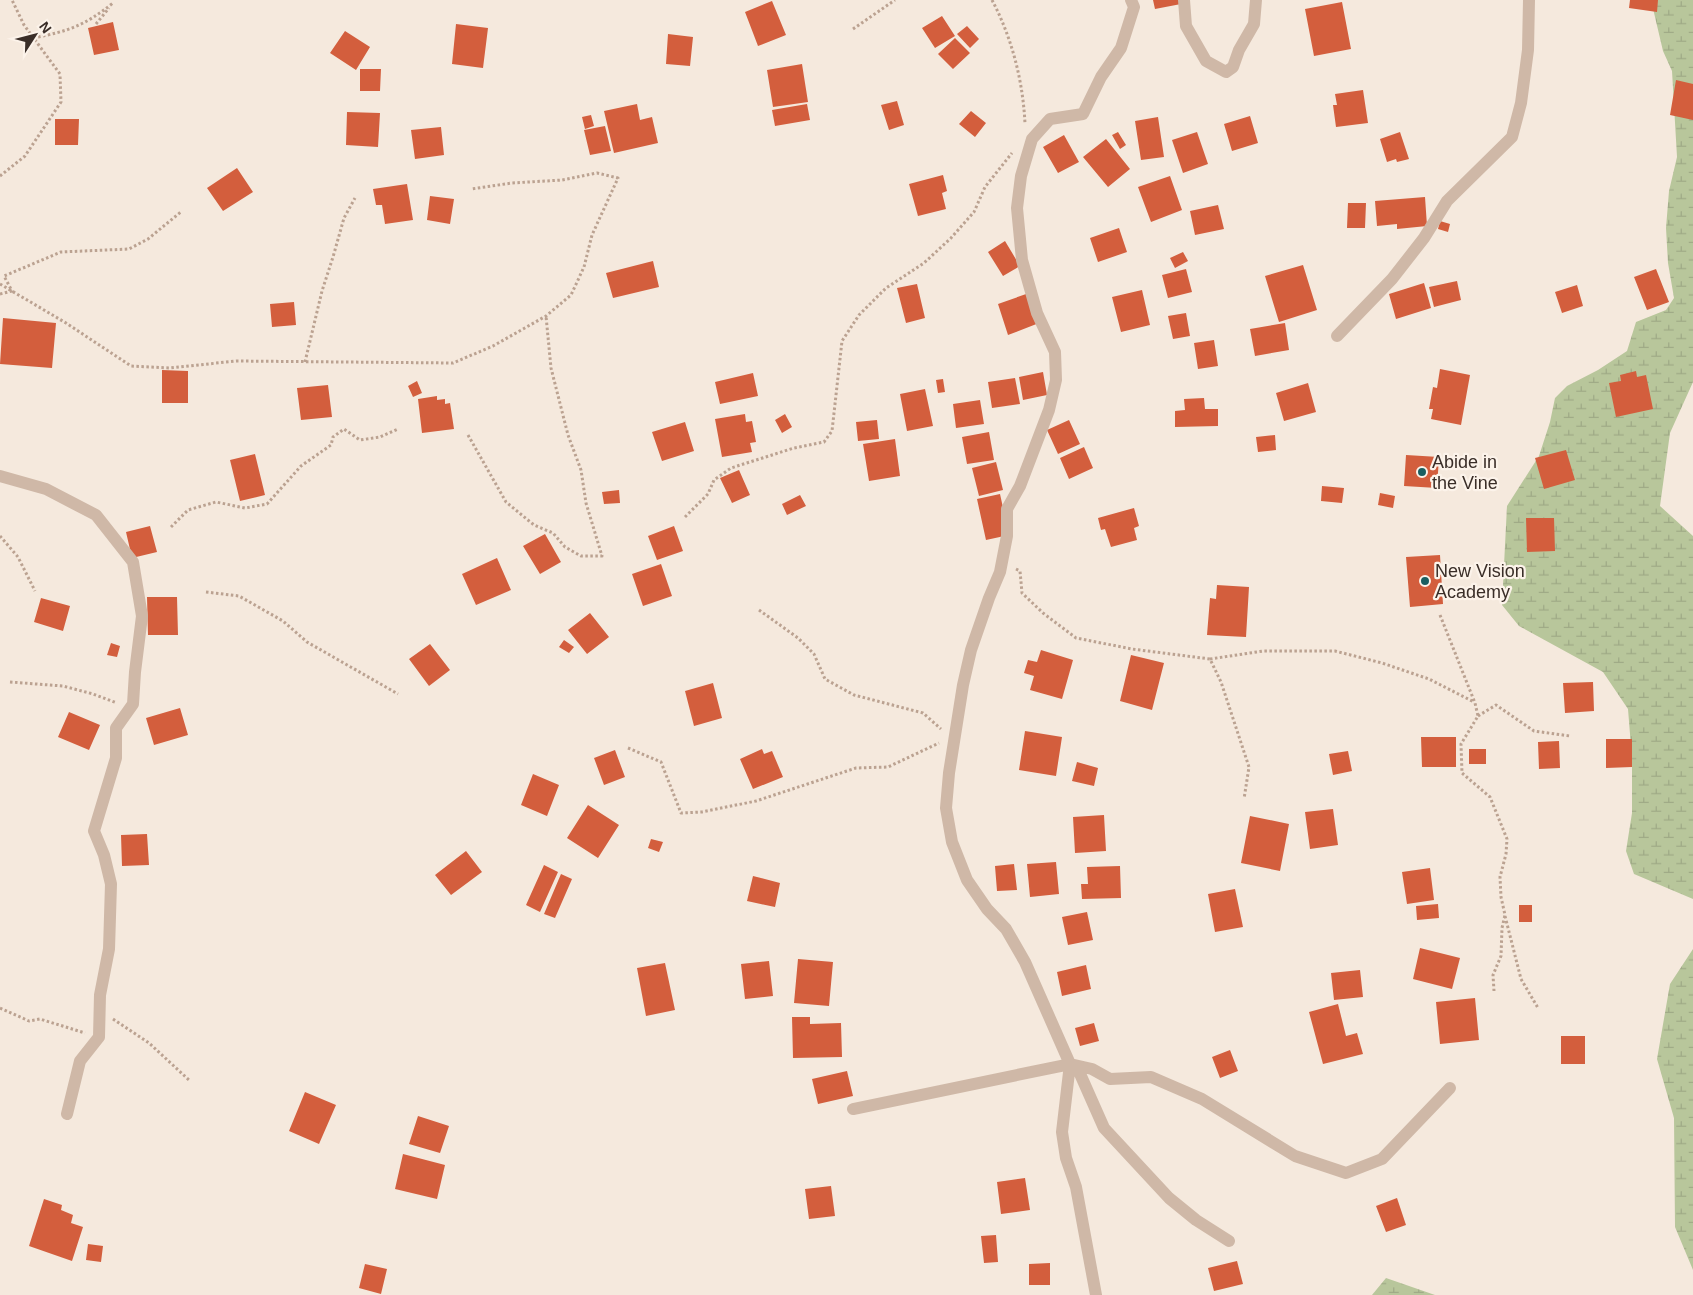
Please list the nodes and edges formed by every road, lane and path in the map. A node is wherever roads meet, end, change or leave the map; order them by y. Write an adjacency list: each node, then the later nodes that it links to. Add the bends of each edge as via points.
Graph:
1 (12, 0): 11 (path)
2 (895, 0): 10 (path)
3 (992, 0): 12 (path, via 1010,41 1024,97)
4 (1131, 0): 30 (street, via 1134,7 1122,48 1101,77 1083,114 1050,119 1032,139 1021,176 1017,208 1022,260 1037,313 1055,352 1056,380 1049,410 1020,486 1007,508)
5 (1184, 0): 6 (street, via 1186,26 1206,61 1226,72 1233,67 1254,24)
6 (1256, 0)
7 (1529, 0): 22 (street, via 1528,50 1521,103 1512,137 1447,201 1424,238 1392,279)
8 (114, 2): 9 (path); 11 (path, via 92,20 65,32)
9 (96, 24)
10 (853, 29)
11 (33, 38): 14 (path, via 60,74 61,102 25,156)
12 (1026, 130)
13 (1014, 151): 27 (path, via 985,187 974,212 952,238 924,263 886,288 859,315 842,341 832,431 824,442 731,468 714,480 708,494)
14 (0, 176)
15 (472, 189): 21 (path, via 597,173 618,178 592,235 584,267 571,295)
16 (355, 198): 23 (path, via 344,218)
17 (182, 211): 19 (path, via 148,239 129,249 61,252 4,276)
18 (0, 284): 19 (path)
19 (12, 291): 20 (path); 23 (path, via 131,366 170,368 236,362)
20 (0, 294)
21 (546, 316): 23 (path, via 493,346 453,362); 25 (path, via 551,368 602,556 581,556 506,502)
22 (1338, 336)
23 (304, 362)
24 (398, 428): 28 (path, via 380,437 360,440 344,429 333,437 331,445 300,466 267,504 245,508 216,502 188,510)
25 (468, 435)
26 (0, 476): 39 (street, via 46,489 96,514 133,562 142,616)
27 (685, 517)
28 (172, 527)
29 (0, 536): 31 (path, via 18,557)
30 (1003, 561): 35 (path, via 1020,571 1022,593 1076,638); 42 (street, via 971,650)
31 (35, 591)
32 (206, 592): 37 (path, via 239,596 282,621 307,642)
33 (759, 610): 42 (path, via 814,654 826,679 854,695 923,713)
34 (1440, 615): 38 (path)
35 (1210, 659): 38 (path, via 1263,651 1335,651 1429,679); 44 (path, via 1250,767)
36 (10, 682): 39 (path, via 63,686 119,704)
37 (398, 694)
38 (1476, 702): 40 (path)
39 (133, 704): 47 (street, via 116,728 116,758 94,831 111,884 109,949)
40 (1478, 716): 41 (path, via 1496,705 1534,731); 45 (path, via 1461,744 1462,773 1490,797 1506,839 1500,877)
41 (1570, 736)
42 (951, 743): 43 (path, via 888,767 856,768 756,801 681,813 661,762); 51 (street, via 946,808 952,842 968,880 987,909 1006,929 1025,962)
43 (628, 748)
44 (1244, 799)
45 (1505, 915): 46 (path, via 1501,956 1493,975); 49 (path, via 1521,979)
46 (1494, 991)
47 (100, 995): 50 (street); 52 (path, via 111,1018 149,1043)
48 (0, 1008): 50 (path, via 29,1021 40,1020)
49 (1538, 1008)
50 (99, 1037): 55 (street, via 80,1060)
51 (1074, 1065): 53 (street, via 1092,1069 1110,1079 1151,1077 1202,1099 1295,1156 1346,1173 1382,1159); 54 (street); 56 (street, via 1104,1128 1169,1198); 57 (street, via 1062,1132)
52 (189, 1080)
53 (1450, 1088)
54 (853, 1109)
55 (67, 1114)
56 (1229, 1241)
57 (1096, 1295)

